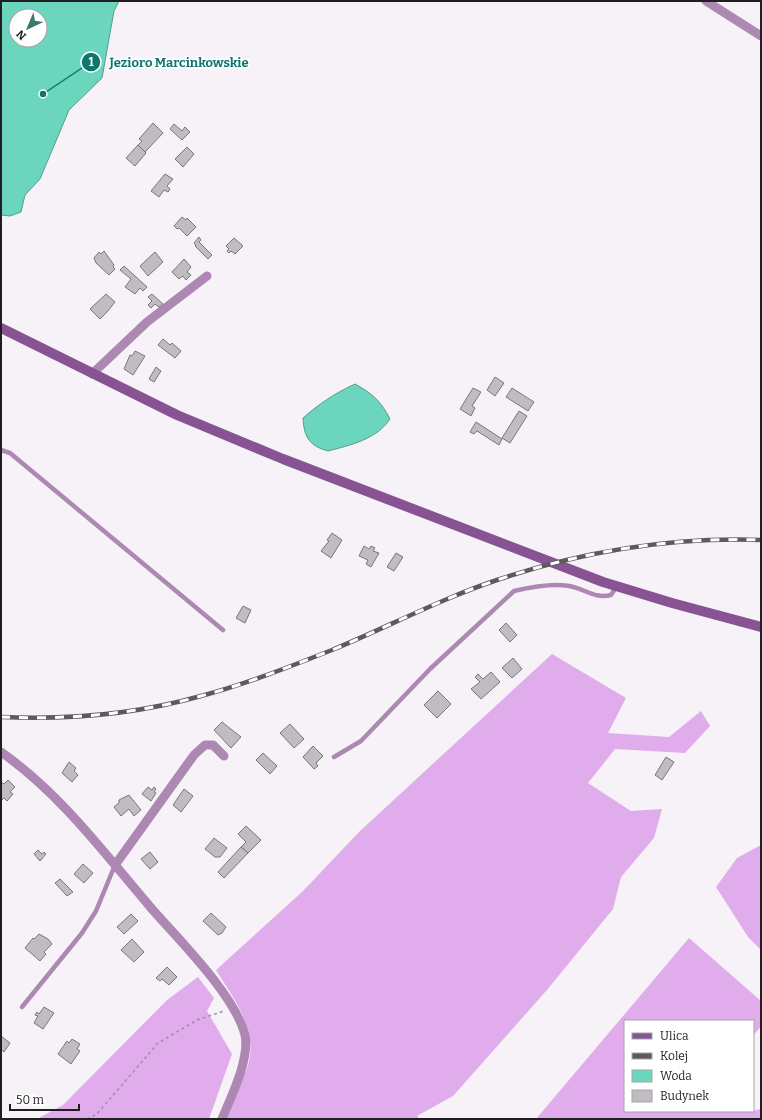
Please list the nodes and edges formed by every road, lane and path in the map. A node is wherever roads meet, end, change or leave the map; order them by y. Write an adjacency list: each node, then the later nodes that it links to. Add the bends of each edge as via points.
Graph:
1 (706, 1): 2 (street)
2 (761, 36)
3 (207, 276): 5 (street, via 146,322)
4 (1, 328): 5 (street)
5 (92, 374): 7 (street, via 177,415 276,456)
6 (1, 450): 9 (lane, via 10,453)
7 (617, 586): 8 (street); 12 (lane, via 611,595 601,598 569,586 530,587 514,591 430,669 361,741)
8 (761, 627)
9 (223, 630)
10 (1, 752): 13 (street, via 38,780)
11 (224, 756): 13 (street, via 213,746 205,745 194,755)
12 (334, 757)
13 (115, 866): 14 (lane, via 96,911 85,928); 15 (street, via 208,973)
14 (22, 1007)
15 (233, 1008): 16 (path, via 197,1020 158,1043 97,1114); 17 (street, via 245,1036 244,1059)
16 (87, 1119)
17 (222, 1119)

